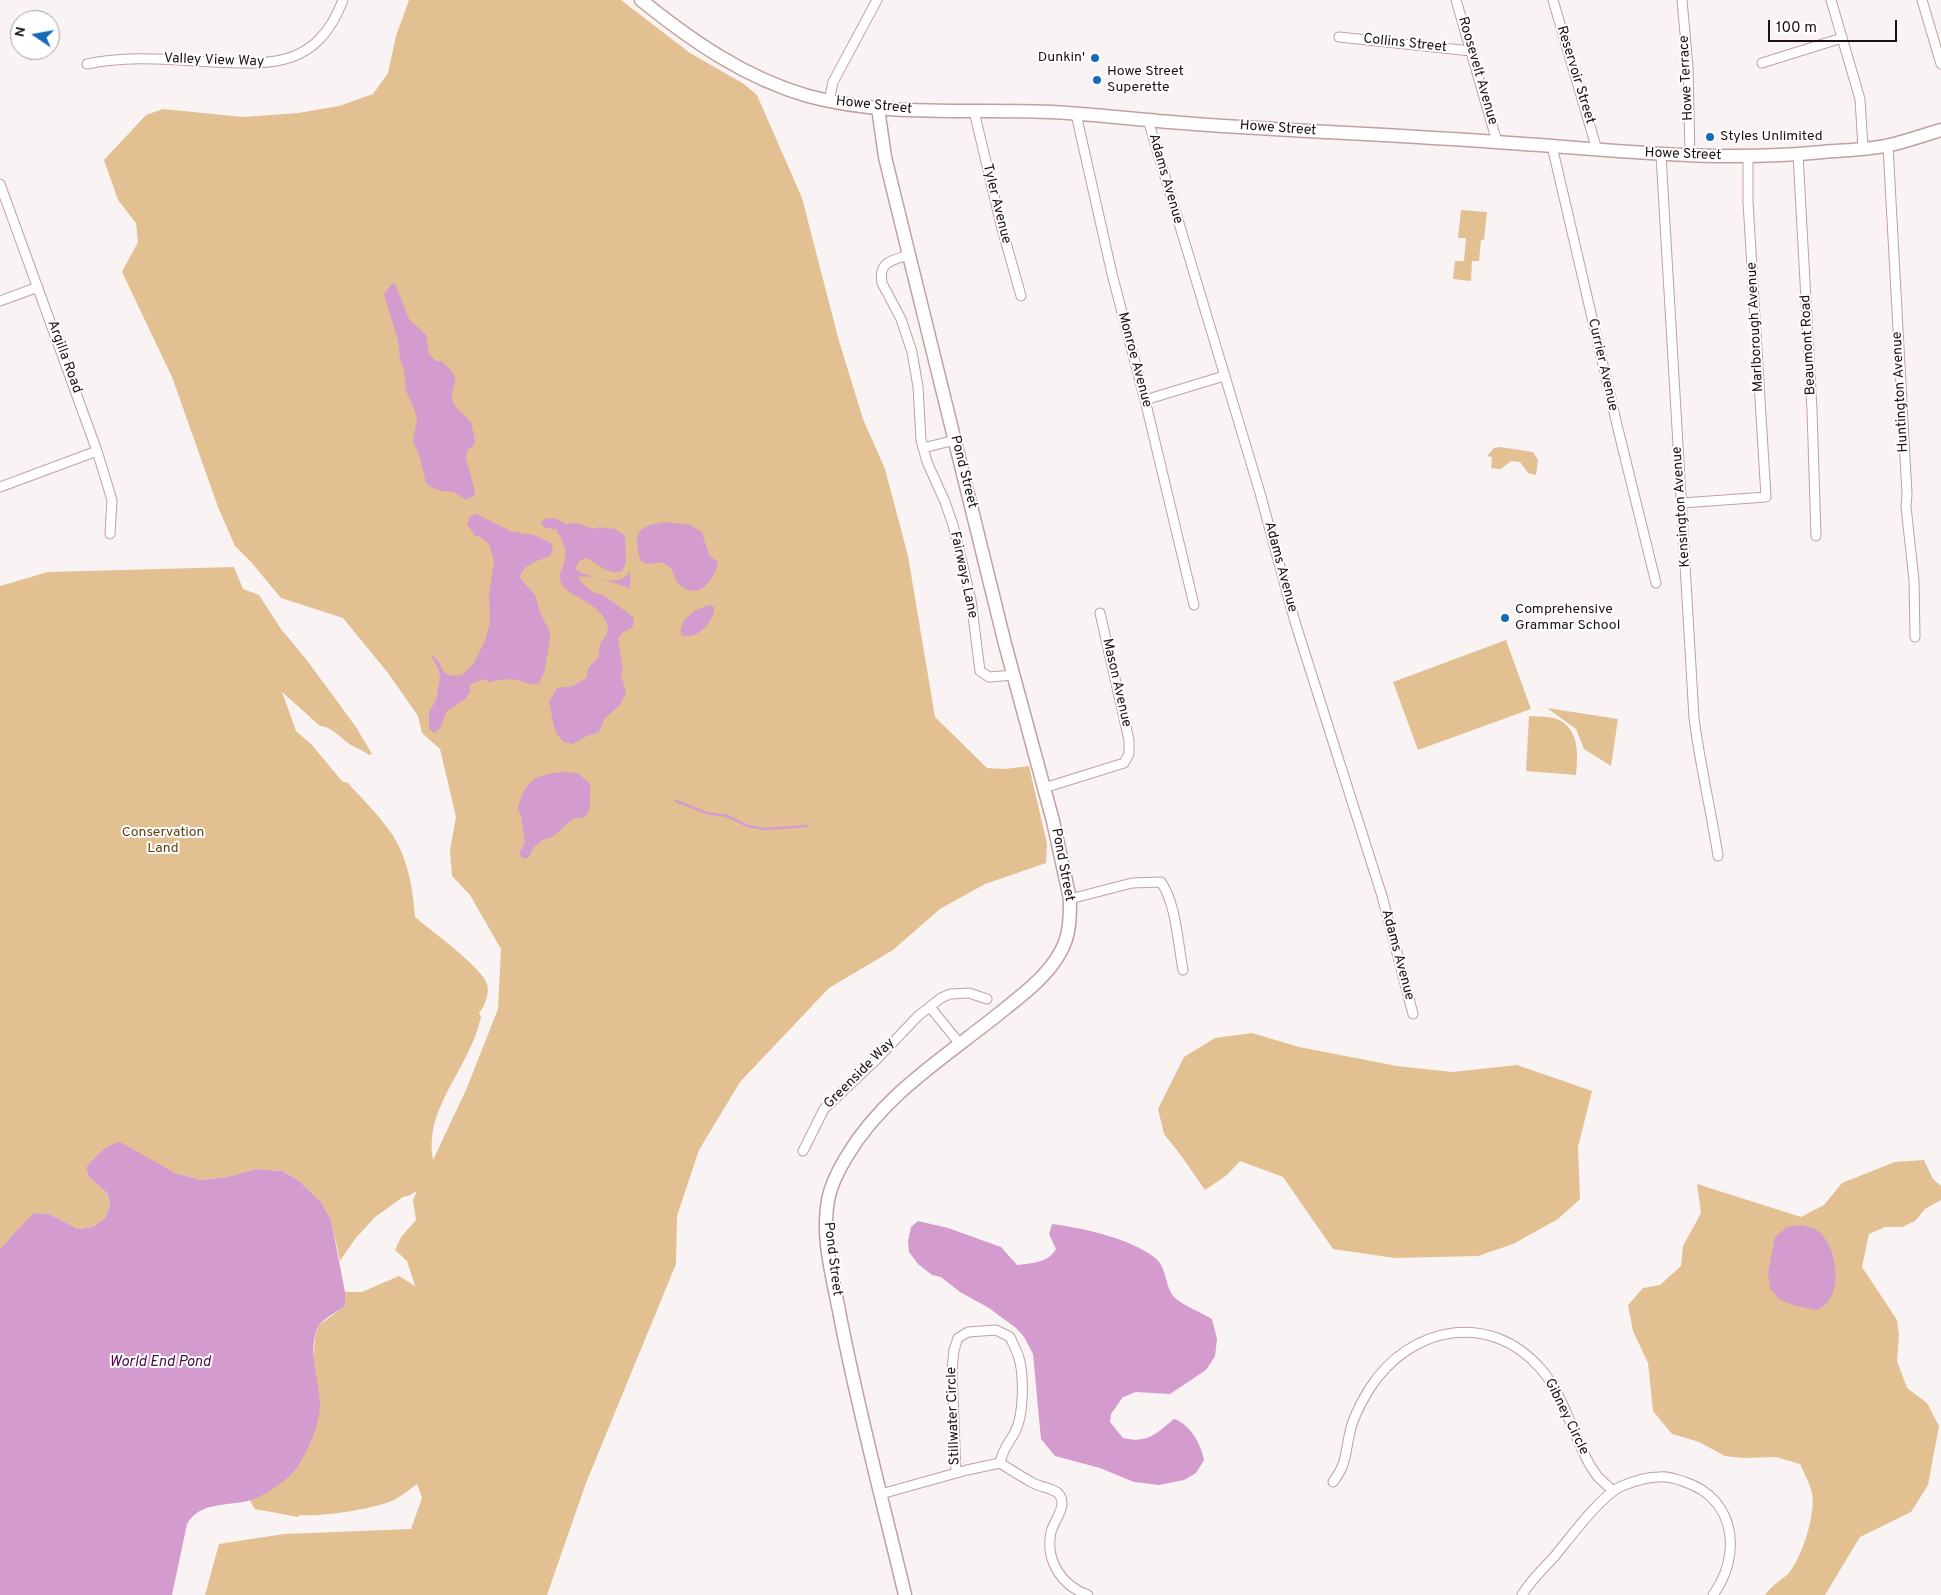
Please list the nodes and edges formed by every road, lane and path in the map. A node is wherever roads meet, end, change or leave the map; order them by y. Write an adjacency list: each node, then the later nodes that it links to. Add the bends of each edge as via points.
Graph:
1 (343, 0): 13 (street, Valley View Way, via 318,40 300,53 280,61 258,64 129,59)
2 (641, 0): 15 (street, Howe Street, via 690,38 736,67 777,86)
3 (877, 0): 15 (street, via 833,82)
4 (1456, 0): 11 (street, Roosevelt Avenue)
5 (1553, 0): 25 (street, Reservoir Street)
6 (1682, 0): 28 (street, Howe Terrace, via 1688,67)
7 (1831, 0): 10 (street)
8 (1922, 0): 14 (street)
9 (1339, 37): 11 (street, Collins Street)
10 (1842, 38): 12 (street); 24 (street, via 1860,99)
11 (1471, 51): 21 (street, Roosevelt Avenue)
12 (1762, 63)
13 (87, 64)
14 (1941, 64)
15 (828, 101): 16 (street, Howe Street)
16 (878, 108): 17 (street, Howe Street); 31 (street, Pond Street)
17 (974, 111): 18 (street, Howe Street); 33 (street, Tyler Avenue)
18 (1076, 114): 19 (street, Howe Street); 36 (street, Monroe Avenue, via 1111,270)
19 (1148, 120): 21 (street, Howe Street); 35 (street, Adams Avenue)
20 (1941, 130): 23 (street, Howe Street)
21 (1497, 142): 22 (street, Howe Street)
22 (1552, 146): 25 (street, Howe Street); 44 (street, Currier Avenue)
23 (1888, 146): 24 (street, Howe Street); 47 (street, Huntington Avenue)
24 (1863, 148): 26 (street, Howe Street)
25 (1597, 150): 27 (street, Howe Street)
26 (1798, 154): 29 (street, Howe Street); 43 (street, Beaumont Road)
27 (1661, 155): 28 (street, Howe Street); 41 (street, Kensington Avenue)
28 (1690, 156): 29 (street, Howe Street)
29 (1748, 156): 41 (street, Marlborough Avenue, via 1766,497)
30 (0, 184): 32 (street, Argilla Road)
31 (909, 255): 37 (street, Pond Street); 38 (street, Fairways Lane, via 888,262 881,276 912,352)
32 (38, 286): 34 (street); 39 (street, Argilla Road)
33 (1020, 296)
34 (0, 301)
35 (1224, 376): 36 (street); 55 (street, Adams Avenue, via 1295,622 1382,896)
36 (1145, 400): 45 (street, Monroe Avenue)
37 (955, 440): 38 (street); 48 (street, Pond Street)
38 (923, 448): 48 (street, Fairways Lane, via 953,525 971,600 980,671 989,677)
39 (97, 450): 40 (street); 42 (street, Argilla Road, via 112,500)
40 (0, 487)
41 (1682, 502): 50 (street, Kensington Avenue, via 1694,718)
42 (110, 534)
43 (1816, 536)
44 (1656, 583)
45 (1194, 605)
46 (1100, 613): 49 (street, Mason Avenue, via 1129,740 1129,754 1124,763 1112,768)
47 (1915, 637)
48 (1014, 675): 49 (street, Pond Street)
49 (1044, 788): 51 (street, Pond Street)
50 (1718, 856)
51 (1070, 899): 52 (street, via 1132,884 1160,882 1171,906); 56 (street, Pond Street, via 1068,930 1056,960 1021,996)
52 (1183, 970)
53 (987, 999): 54 (street, Greenside Way, via 977,994 956,993 941,998)
54 (930, 1007): 56 (street); 57 (street, Greenside Way, via 824,1109)
55 (1413, 1014)
56 (960, 1044): 62 (street, Pond Street, via 876,1115 844,1162 828,1199 829,1260)
57 (802, 1151)
58 (1000, 1463): 59 (street); 59 (street, Stillwater Circle, via 1001,1454 1016,1431 1021,1414 1019,1358 1010,1336 996,1330 968,1332 958,1338 952,1370); 64 (street, via 1035,1484 1057,1492 1062,1508 1051,1532 1054,1564 1064,1582)
59 (956, 1474): 62 (street)
60 (1333, 1482): 61 (street, Gibney Circle, via 1347,1456 1354,1420 1382,1371 1407,1349 1422,1341 1454,1333 1470,1333 1502,1340 1517,1348 1542,1370 1558,1395 1591,1467)
61 (1613, 1491): 65 (street); 66 (street, via 1660,1476 1700,1488 1715,1502 1726,1519 1732,1549 1728,1568)
62 (881, 1494): 63 (street, Pond Street)
63 (905, 1595)
64 (1088, 1595)
65 (1522, 1595)
66 (1713, 1595)

